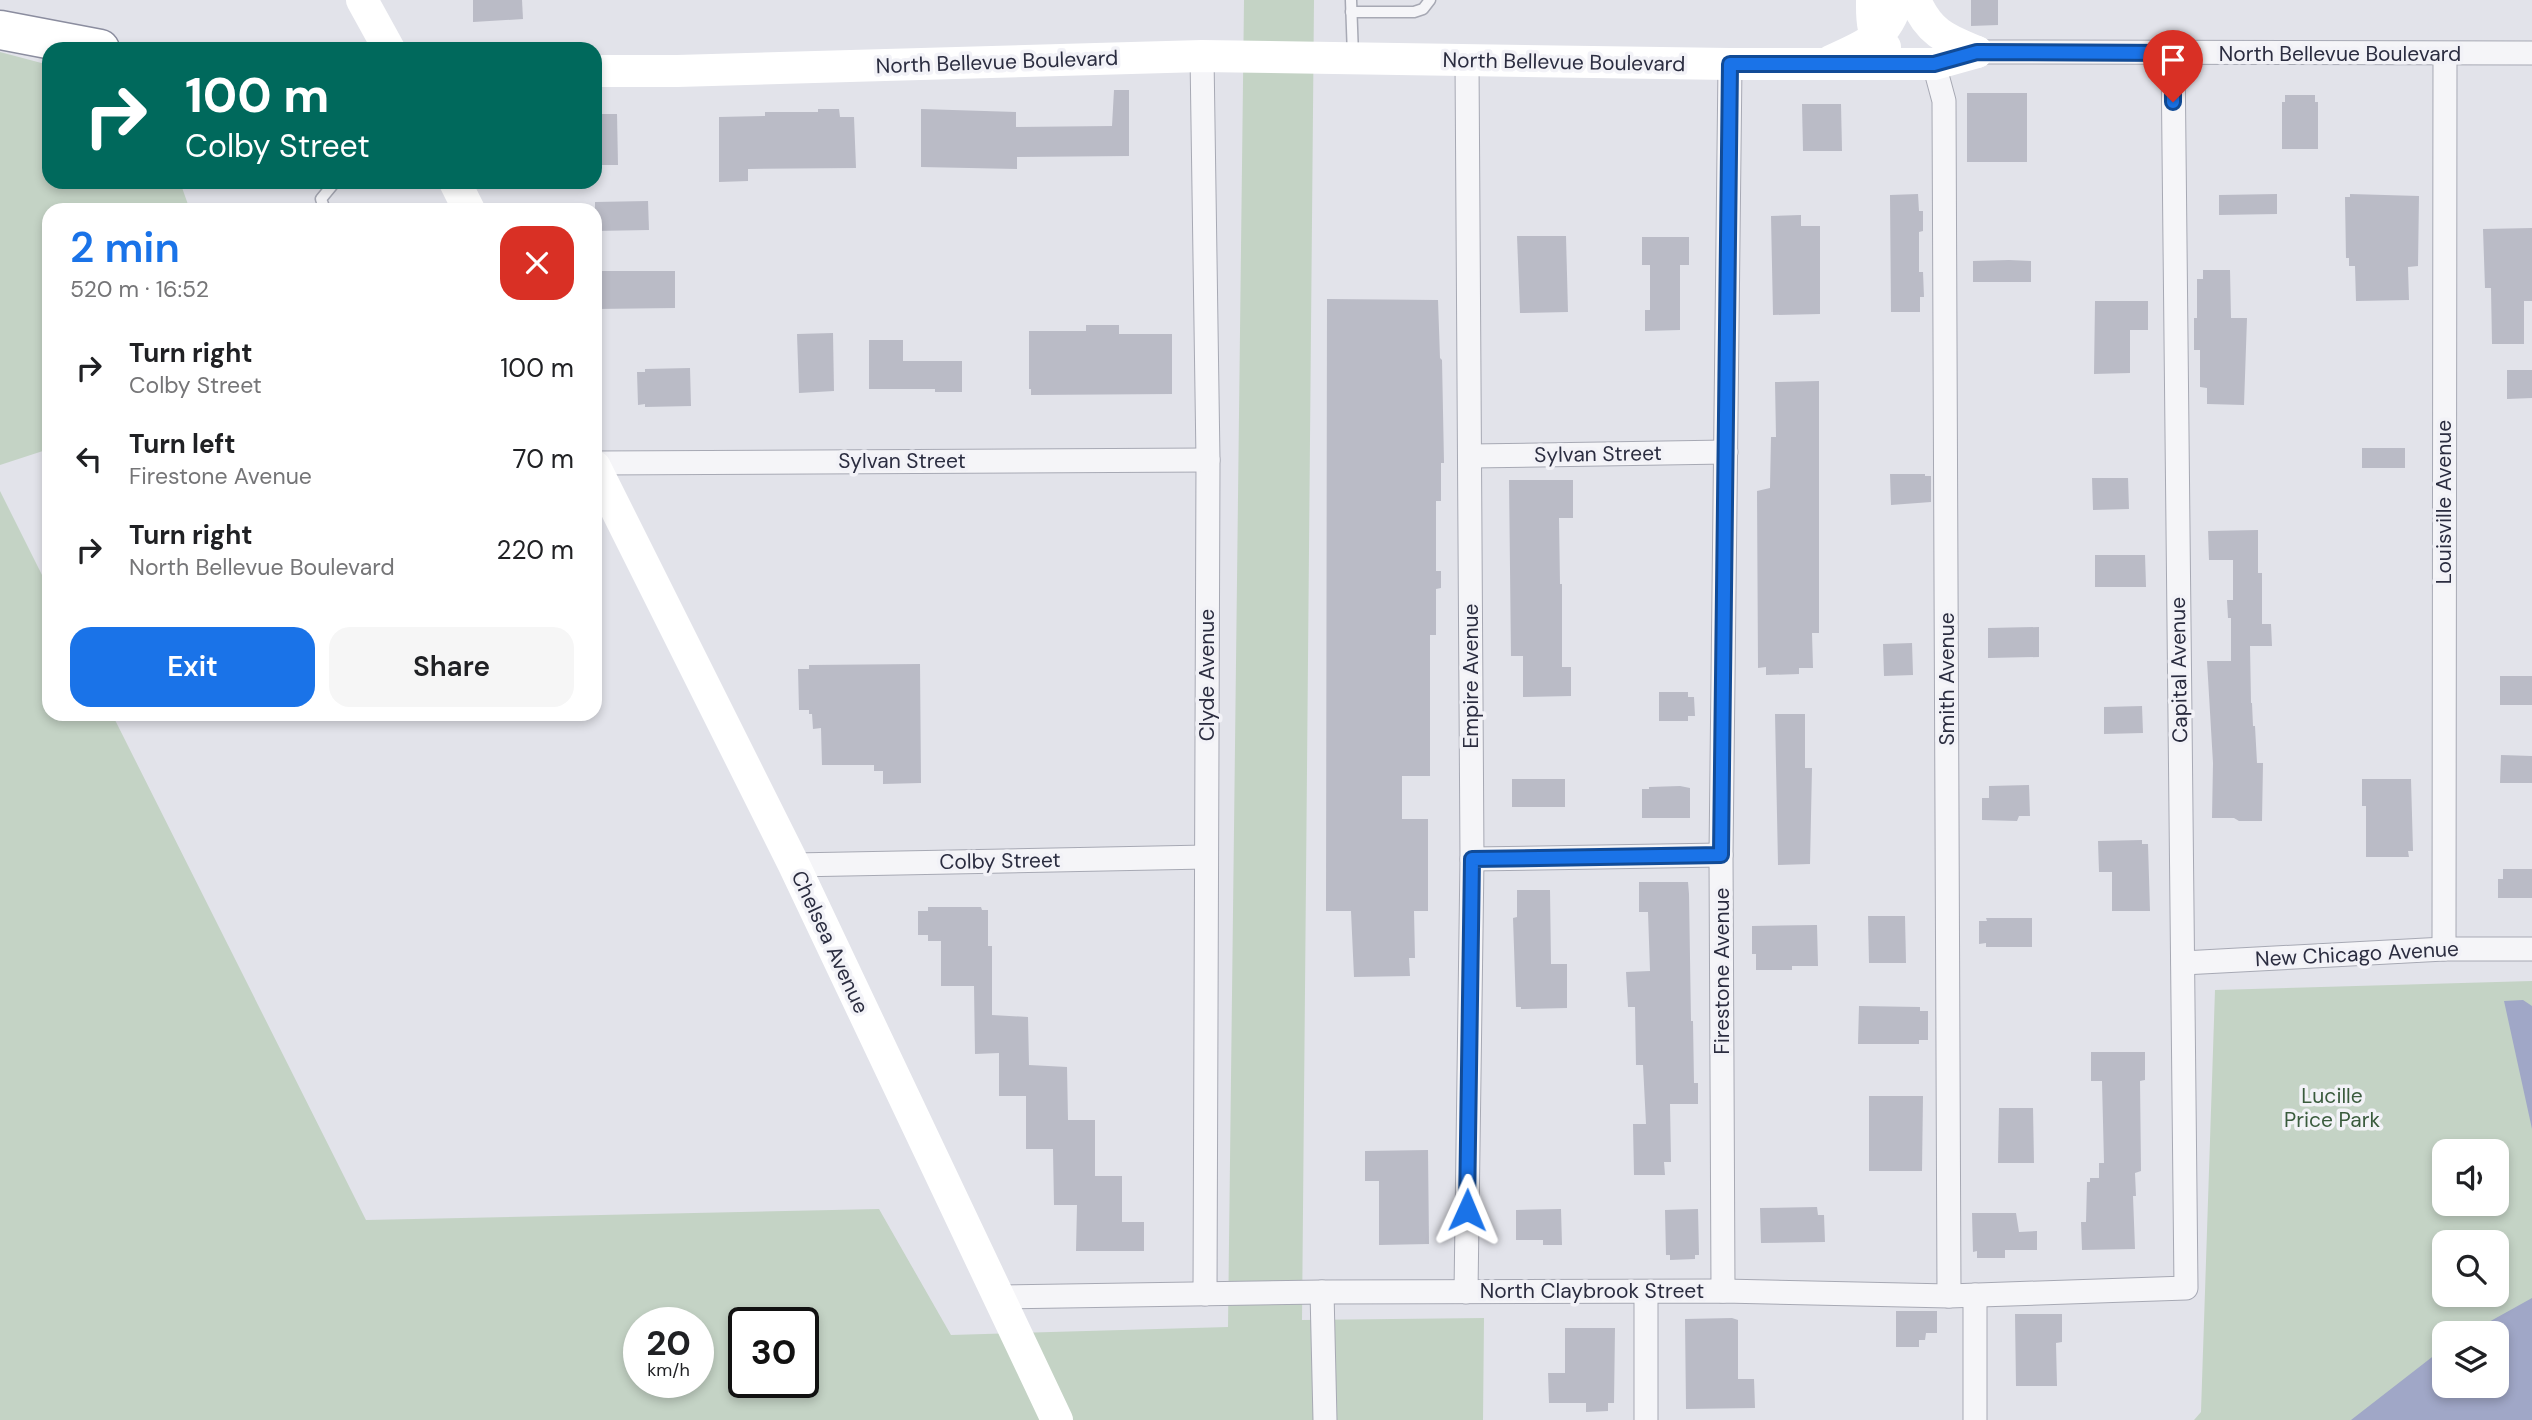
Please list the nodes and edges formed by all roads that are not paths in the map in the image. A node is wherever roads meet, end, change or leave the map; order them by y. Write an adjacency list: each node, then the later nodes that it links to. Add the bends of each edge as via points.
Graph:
1 (362, 0): 11 (main road)
2 (1351, 0): 7 (lane)
3 (1430, 0): 7 (lane, via 1414,12)
4 (1872, 0): 9 (main road)
5 (1898, 0): 9 (main road)
6 (1915, 0): 12 (main road, via 1922,17 1944,38)
7 (1351, 12): 17 (lane)
8 (0, 30): 10 (highway)
9 (1876, 38): 20 (main road); 21 (main road, via 1889,50)
10 (58, 42)
11 (385, 42)
12 (1977, 52): 13 (street, North Bellevue Boulevard); 21 (main road, North Bellevue Boulevard)
13 (2173, 53): 15 (street, North Bellevue Boulevard); 34 (street, Capital Avenue)
14 (2532, 53): 15 (street, North Bellevue Boulevard)
15 (2445, 55): 32 (street, Louisville Avenue)
16 (1202, 56): 17 (main road, North Bellevue Boulevard); 22 (main road, North Bellevue Boulevard); 25 (street, Clyde Avenue)
17 (1353, 59): 18 (main road, North Bellevue Boulevard)
18 (1467, 60): 19 (main road, North Bellevue Boulevard); 24 (street, Empire Avenue)
19 (1730, 64): 20 (main road, North Bellevue Boulevard); 23 (street, Firestone Avenue)
20 (1826, 64): 21 (main road, North Bellevue Boulevard)
21 (1922, 64): 42 (street, Smith Avenue, via 1944,101)
22 (602, 71)
23 (1726, 453): 24 (street, Sylvan Street); 28 (street, Firestone Avenue)
24 (1471, 456): 30 (street, Empire Avenue)
25 (1208, 460): 26 (street, Sylvan Street); 29 (street, Clyde Avenue)
26 (602, 465)
27 (602, 479): 31 (main road, Chelsea Avenue)
28 (1721, 855): 30 (street); 36 (street, Firestone Avenue)
29 (1206, 857): 31 (street, Colby Street); 40 (street, Clyde Avenue)
30 (1472, 859): 38 (street, Empire Avenue)
31 (794, 865): 43 (main road, Chelsea Avenue)
32 (2444, 949): 33 (street, New Chicago Avenue); 34 (street, New Chicago Avenue)
33 (2532, 949)
34 (2183, 963): 35 (street, Capital Avenue)
35 (2186, 1288): 41 (street, North Claybrook Street)
36 (1724, 1290): 39 (street, North Claybrook Street); 42 (street, North Claybrook Street)
37 (1322, 1292): 38 (street, North Claybrook Street); 40 (street, North Claybrook Street); 45 (street)
38 (1466, 1292): 39 (street, North Claybrook Street)
39 (1646, 1292): 46 (street)
40 (1205, 1294): 43 (street, North Claybrook Street)
41 (1975, 1295): 42 (street, North Claybrook Street); 47 (street)
42 (1949, 1296)
43 (997, 1297): 44 (main road, Chelsea Avenue)
44 (1057, 1420)
45 (1325, 1420)
46 (1646, 1420)
47 (1975, 1420)

